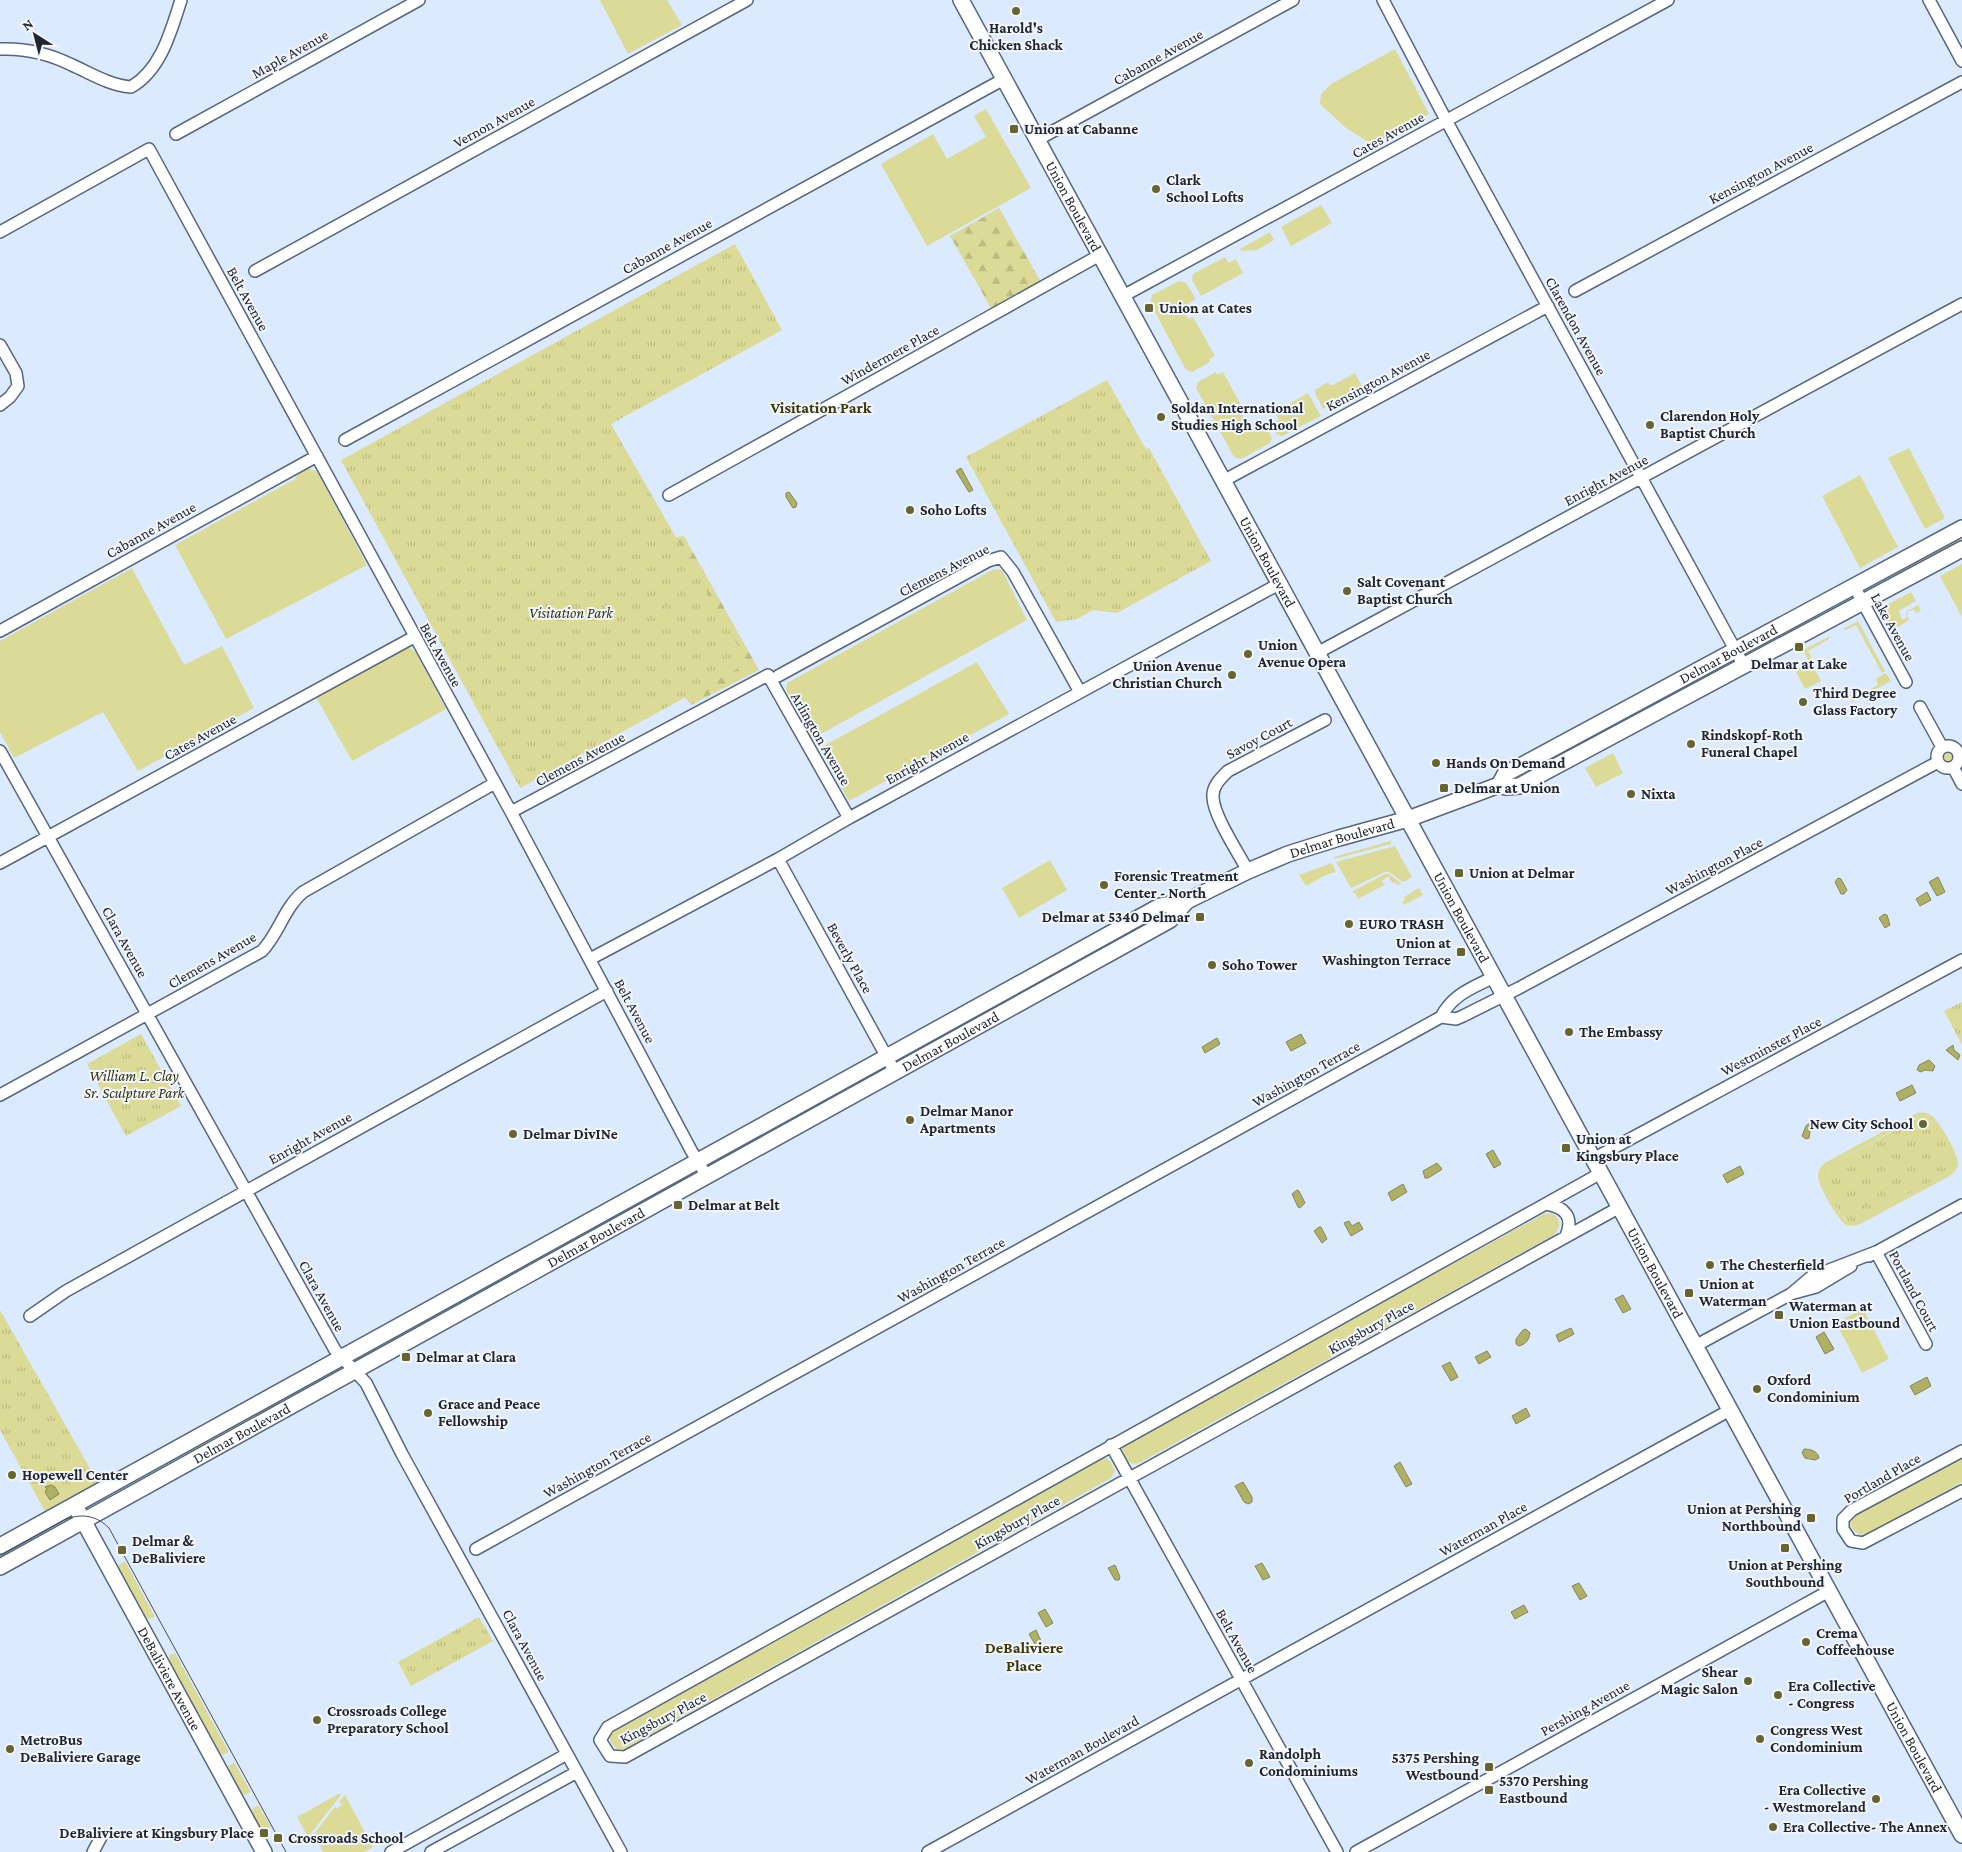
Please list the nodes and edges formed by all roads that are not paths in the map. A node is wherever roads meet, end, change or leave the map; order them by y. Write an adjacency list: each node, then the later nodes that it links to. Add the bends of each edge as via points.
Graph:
1 (181, 0): 9 (street, via 160,56 150,72 131,87 111,84 46,54)
2 (419, 0): 14 (street, Maple Avenue)
3 (747, 0): 18 (street, Vernon Avenue)
4 (961, 0): 11 (main road, Union Boulevard)
5 (1293, 0): 15 (street, Cabanne Avenue)
6 (1383, 0): 13 (street, Clarendon Avenue)
7 (1668, 0): 13 (street, Cates Avenue)
8 (1929, 0): 10 (street)
9 (0, 49)
10 (1962, 62)
11 (1004, 78): 15 (main road, Union Boulevard); 25 (street, Cabanne Avenue)
12 (1962, 82): 19 (street, Kensington Avenue)
13 (1446, 120): 20 (street, Cates Avenue); 22 (street, Clarendon Avenue)
14 (176, 134)
15 (1037, 140): 17 (main road, Union Boulevard)
16 (0, 232): 26 (street, Belt Avenue, via 149,149)
17 (1100, 255): 20 (main road, Union Boulevard); 29 (street, Windermere Place)
18 (255, 271)
19 (1575, 291)
20 (1123, 296): 28 (main road, Union Boulevard)
21 (1962, 304): 27 (street, Enright Avenue)
22 (1548, 306): 27 (street, Clarendon Avenue); 28 (street, Kensington Avenue)
23 (0, 345): 24 (street, via 16,373 18,386)
24 (0, 405)
25 (345, 440)
26 (318, 456): 35 (street, Cabanne Avenue); 36 (street, Belt Avenue)
27 (1641, 478): 37 (street, Clarendon Avenue); 38 (street, Enright Avenue)
28 (1223, 480): 32 (main road, Union Boulevard)
29 (669, 496)
30 (1962, 528): 33 (main road, Delmar Boulevard)
31 (1962, 548): 34 (main road, Delmar Boulevard)
32 (1280, 584): 38 (main road, Union Boulevard); 42 (street, Enright Avenue)
33 (1854, 586): 34 (street, Lake Avenue); 37 (main road, Delmar Boulevard)
34 (1863, 602): 39 (main road, Delmar Boulevard); 41 (street, Lake Avenue)
35 (0, 631)
36 (414, 637): 50 (street, Belt Avenue); 56 (street, Cates Avenue)
37 (1735, 650): 39 (street, Clarendon Avenue); 52 (main road, Delmar Boulevard, via 1505,774)
38 (1317, 653): 55 (main road, Union Boulevard)
39 (1744, 666): 52 (main road, Delmar Boulevard, via 1519,786 1506,788)
40 (773, 676): 42 (street, Clemens Avenue, via 790,670 988,561 1001,557 1013,572); 53 (street, Clemens Avenue); 54 (street, Arlington Avenue)
41 (1906, 682)
42 (1080, 692): 54 (street, Enright Avenue)
43 (1920, 707): 45 (street)
44 (1325, 720): 59 (street, Savoy Court, via 1228,771 1217,781 1212,796 1215,810)
45 (1942, 747): 46 (street, via 1949,745); 48 (street, via 1937,752)
46 (1960, 750): 49 (street)
47 (0, 751): 56 (street, Clara Avenue)
48 (1938, 762): 49 (street, via 1946,768); 65 (street, Washington Place)
49 (1953, 767): 51 (street)
50 (495, 784): 53 (street, Belt Avenue); 66 (street, Clemens Avenue, via 303,892 293,901 272,940 262,951)
51 (1962, 784)
52 (1500, 785): 55 (main road, Delmar Boulevard)
53 (511, 812): 61 (street, Belt Avenue)
54 (849, 818): 57 (street, Enright Avenue)
55 (1408, 819): 59 (main road, Delmar Boulevard, via 1315,845); 63 (main road, Union Boulevard)
56 (49, 836): 58 (street, Cates Avenue); 66 (street, Clara Avenue)
57 (778, 859): 61 (street, Enright Avenue); 68 (street, Beverly Place)
58 (0, 863)
59 (1248, 871): 60 (main road, Delmar Boulevard)
60 (1187, 901): 68 (main road, Delmar Boulevard, via 1160,906); 69 (main road, Delmar Boulevard, via 1170,920)
61 (590, 959): 64 (street, Belt Avenue)
62 (1962, 960): 71 (street, Westminster Place)
63 (1494, 977): 65 (main road, Union Boulevard); 67 (street, via 1448,1004)
64 (607, 991): 72 (street, Belt Avenue); 75 (street, Enright Avenue)
65 (1504, 996): 67 (street, Washington Place, via 1456,1019); 71 (main road, Union Boulevard)
66 (148, 1014): 70 (street, Clemens Avenue); 75 (street, Clara Avenue)
67 (1441, 1017): 96 (street, Washington Terrace)
68 (887, 1058): 69 (street, Beverly Place); 72 (main road, Delmar Boulevard)
69 (895, 1072): 74 (main road, Delmar Boulevard)
70 (0, 1095)
71 (1593, 1159): 73 (main road, Union Boulevard)
72 (698, 1160): 74 (street, Belt Avenue); 84 (main road, Delmar Boulevard)
73 (1601, 1173): 76 (street, Kingsbury Place); 78 (main road, Union Boulevard)
74 (706, 1175): 85 (main road, Delmar Boulevard)
75 (246, 1191): 81 (street, Enright Avenue, via 66,1290); 84 (street, Clara Avenue)
76 (1546, 1204): 79 (street, via 1564,1210 1569,1220); 89 (street, Kingsbury Place)
77 (1962, 1205): 80 (street)
78 (1620, 1207): 79 (street, Kingsbury Place); 83 (main road, Union Boulevard)
79 (1566, 1236): 91 (street, Kingsbury Place)
80 (1876, 1252): 82 (street, Portland Court); 83 (street, via 1816,1287 1791,1294)
81 (30, 1316)
82 (1926, 1344)
83 (1695, 1346): 87 (main road, Union Boulevard)
84 (342, 1358): 85 (street, Clara Avenue); 86 (main road, Delmar Boulevard)
85 (354, 1371): 88 (main road, Delmar Boulevard); 100 (street, Clara Avenue, via 366,1383)
86 (269, 1398): 88 (main road); 93 (main road, Delmar Boulevard)
87 (1730, 1410): 98 (main road, Union Boulevard); 99 (street, Waterman Place)
88 (277, 1413): 94 (main road, Delmar Boulevard)
89 (1111, 1445): 91 (street, Belt Avenue); 91 (street, Kingsbury Place, via 608,1727 600,1740 610,1756 625,1757)
90 (1962, 1451): 92 (street, Portland Place, via 1852,1510 1843,1519 1843,1529 1851,1541 1863,1543)
91 (1128, 1478): 99 (street, Belt Avenue)
92 (1962, 1491)
93 (74, 1505): 94 (main road, DeBaliviere Avenue); 95 (main road, Delmar Boulevard)
94 (82, 1520): 97 (main road, Delmar Boulevard); 105 (main road, DeBaliviere Avenue)
95 (0, 1546)
96 (476, 1549)
97 (0, 1567)
98 (1829, 1591): 102 (main road, Union Boulevard); 111 (street, Pershing Avenue)
99 (1245, 1677): 109 (street, Waterman Boulevard); 110 (street, Belt Avenue)
100 (567, 1754): 101 (street, Clara Avenue); 106 (street)
101 (577, 1772): 107 (street); 108 (street, Clara Avenue)
102 (1962, 1835)
103 (101, 1837): 104 (street)
104 (93, 1852)
105 (264, 1852)
106 (390, 1852)
107 (431, 1852)
108 (621, 1852)
109 (928, 1852)
110 (1337, 1852)
111 (1356, 1852)

